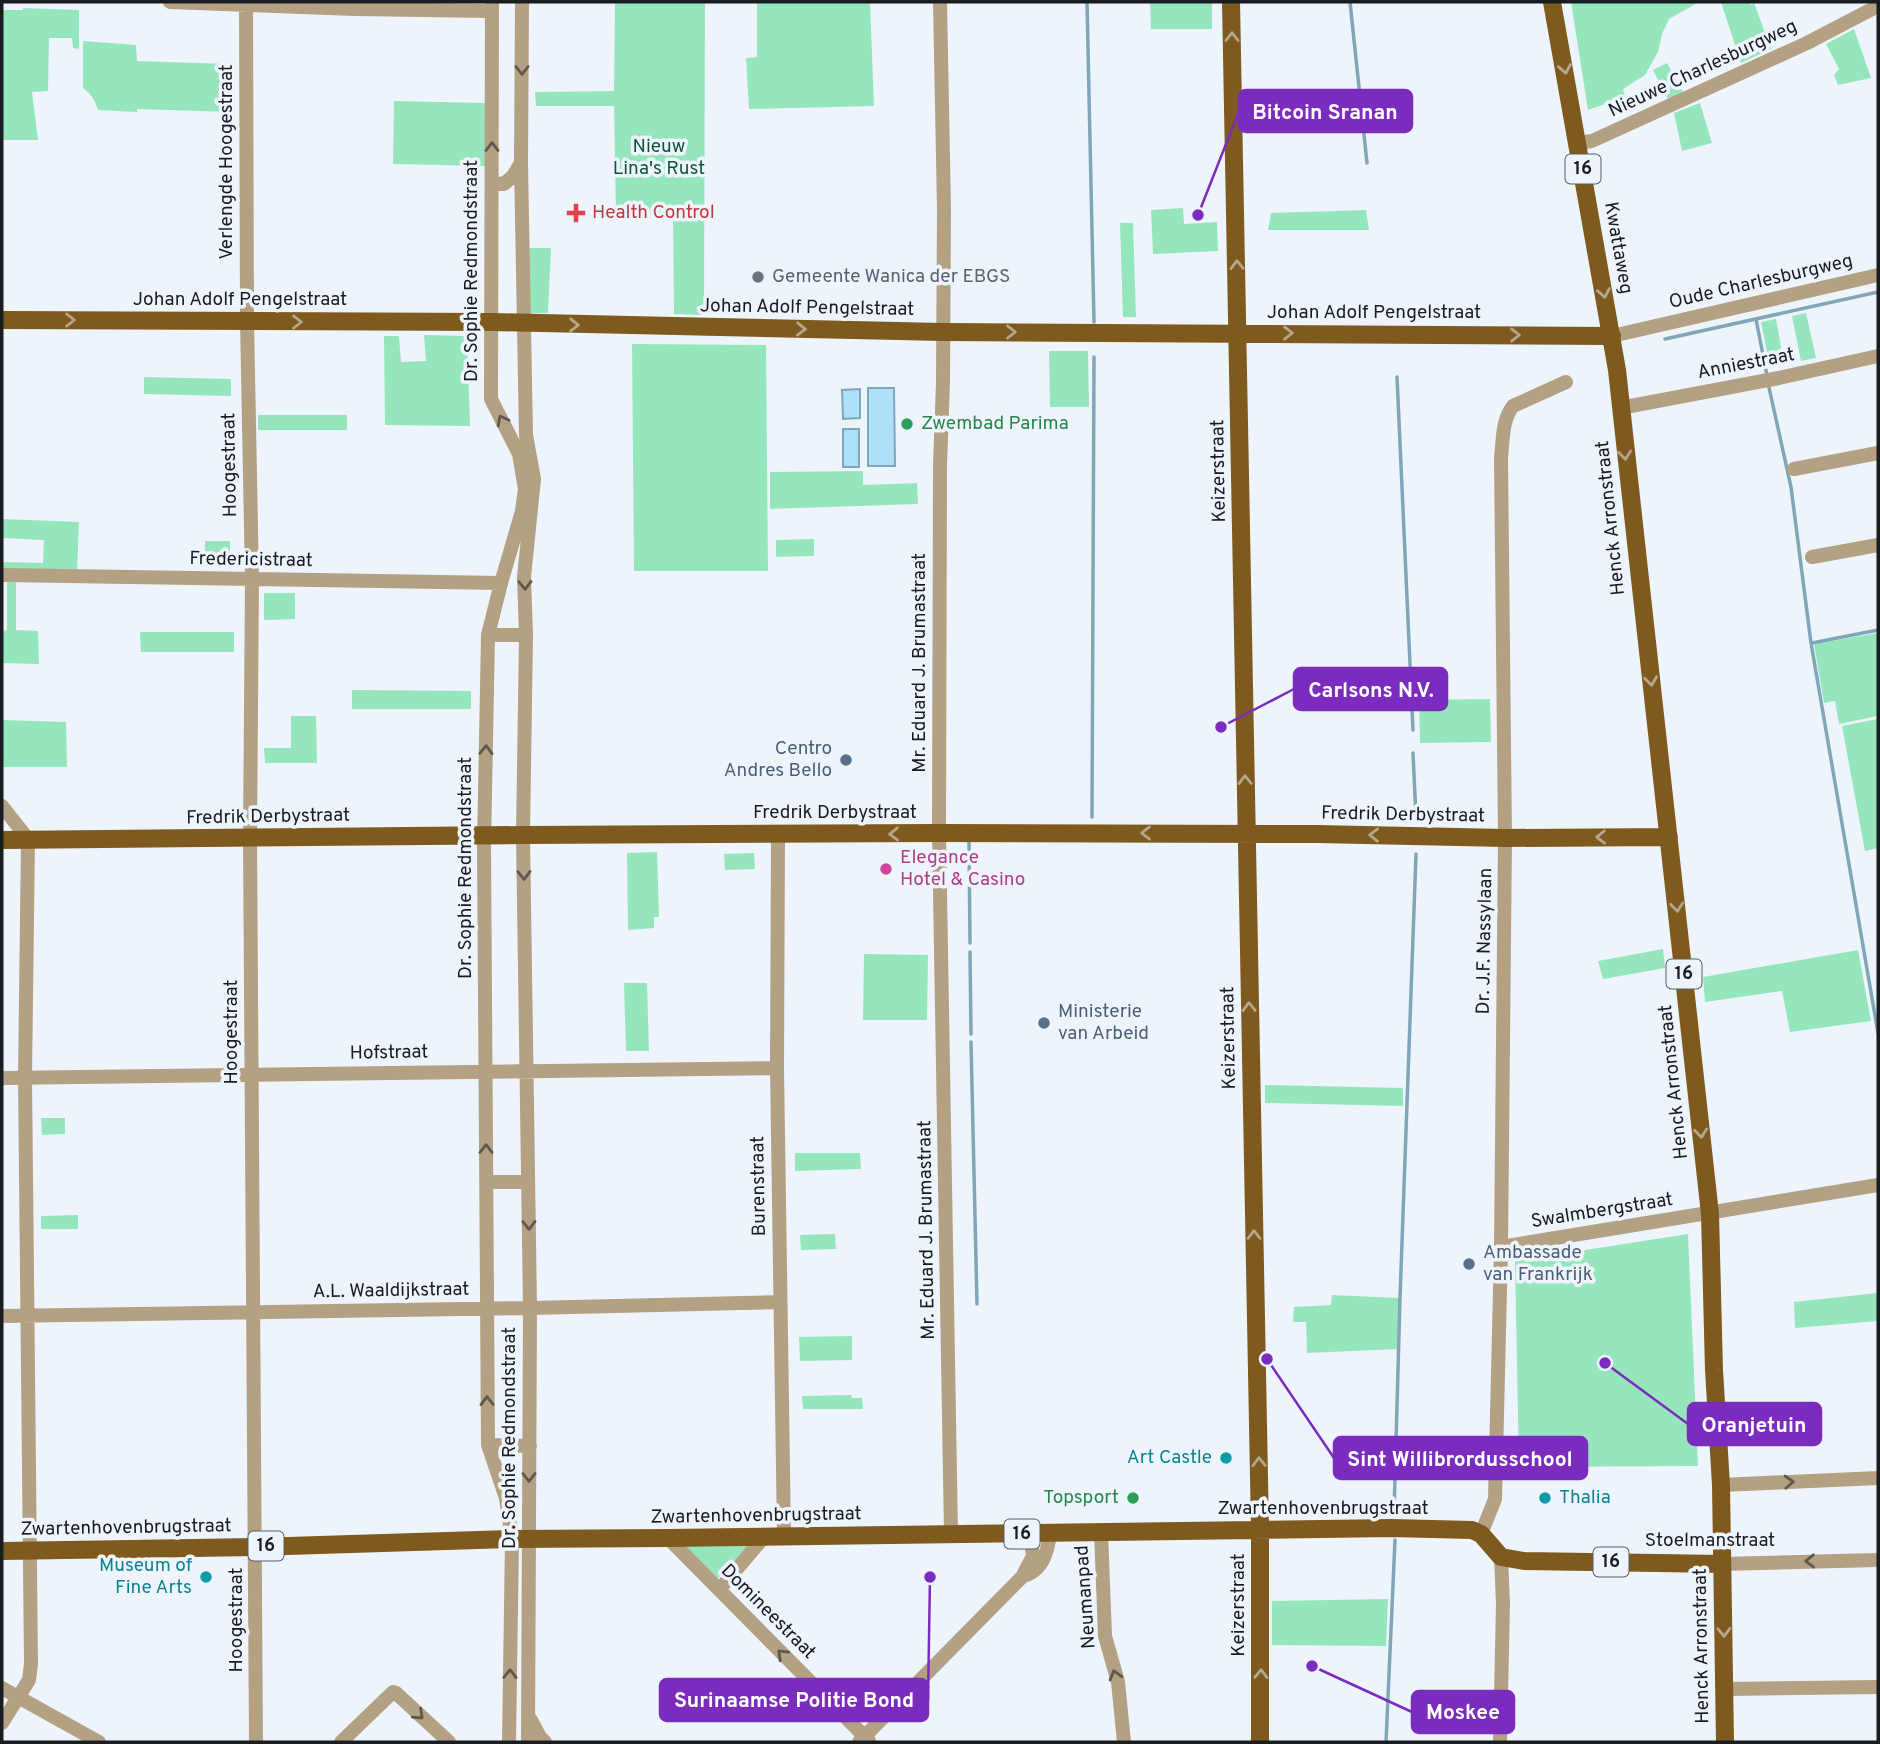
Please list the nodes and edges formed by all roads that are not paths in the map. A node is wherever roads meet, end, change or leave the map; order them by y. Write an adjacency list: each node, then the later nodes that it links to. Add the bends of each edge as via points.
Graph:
1 (170, 2): 6 (street)
2 (522, 2): 10 (street, Dr. Sophie Redmondstraat, one-way to 10)
3 (940, 2): 17 (street, Mr. Eduard J. Brumastraat)
4 (1231, 2): 18 (main road, Keizerstraat, one-way to 4)
5 (1552, 2): 9 (main road, Kwattaweg / 16, one-way to 9)
6 (246, 3): 8 (street, via 355,9); 14 (street, Verlengde Hoogestraat)
7 (1878, 6): 9 (street, Nieuwe Charlesburgweg, via 1807,43)
8 (491, 7): 11 (street, Dr. Sophie Redmondstraat, one-way to 8)
9 (1578, 144): 20 (main road, Kwattaweg / 16, one-way to 20)
10 (521, 163): 11 (street, via 504,184); 16 (street, Dr. Sophie Redmondstraat)
11 (492, 183): 15 (street, Dr. Sophie Redmondstraat)
12 (1878, 275): 20 (street, Oude Charlesburgweg)
13 (2, 320): 14 (main road, Johan Adolf Pengelstraat, one-way to 14)
14 (247, 321): 15 (main road, Johan Adolf Pengelstraat, one-way to 15); 31 (street, Hoogestraat)
15 (492, 322): 16 (main road, Johan Adolf Pengelstraat); 27 (street, Dr. Sophie Redmondstraat, one-way to 15, via 525,489 519,454 491,398)
16 (524, 324): 17 (main road, Johan Adolf Pengelstraat, one-way to 17); 27 (street, Dr. Sophie Redmondstraat, via 526,435 534,479)
17 (943, 332): 18 (main road, Johan Adolf Pengelstraat, one-way to 18); 36 (street, Mr. Eduard J. Brumastraat)
18 (1238, 333): 19 (main road, Johan Adolf Pengelstraat, one-way to 19); 37 (main road, Keizerstraat, one-way to 18)
19 (1584, 335): 20 (main road, Johan Adolf Pengelstraat); 23 (main road, via 1601,352)
20 (1612, 336): 23 (main road, Henck Arronstraat / 16)
21 (1878, 356): 24 (street, Anniestraat)
22 (1566, 382): 43 (street, Dr. J.F. Nassylaan, via 1513,406 1505,421 1501,458)
23 (1618, 387): 24 (main road, Henck Arronstraat / 16)
24 (1620, 408): 41 (main road, Henck Arronstraat / 16, one-way to 41)
25 (1878, 453): 26 (street)
26 (1794, 469)
27 (522, 534): 32 (street, Dr. Sophie Redmondstraat); 34 (street, Dr. Sophie Redmondstraat, one-way to 34)
28 (1878, 545): 29 (street)
29 (1812, 557)
30 (2, 575): 31 (street, Fredericistraat)
31 (251, 579): 32 (street, Fredericistraat); 42 (street, Hoogestraat)
32 (500, 583): 33 (street, Dr. Sophie Redmondstraat)
33 (488, 635): 34 (street); 38 (street, Dr. Sophie Redmondstraat, one-way to 33)
34 (526, 635): 39 (street, Dr. Sophie Redmondstraat)
35 (2, 806): 44 (street)
36 (939, 833): 37 (main road, Fredrik Derbystraat, one-way to 36); 40 (main road, Fredrik Derbystraat, one-way to 40); 71 (street, Mr. Eduard J. Brumastraat)
37 (1246, 833): 43 (main road, Fredrik Derbystraat, one-way to 37); 67 (main road, Keizerstraat, one-way to 37)
38 (485, 835): 39 (main road, Fredrik Derbystraat); 42 (main road, Fredrik Derbystraat); 48 (street, Dr. Sophie Redmondstraat)
39 (523, 835): 40 (main road, Fredrik Derbystraat); 47 (street, Dr. Sophie Redmondstraat, one-way to 47)
40 (778, 835): 46 (street, Burenstraat)
41 (1669, 836): 43 (main road, Fredrik Derbystraat, one-way to 43); 55 (main road, Henck Arronstraat / 16, one-way to 55)
42 (250, 838): 44 (main road, Fredrik Derbystraat); 49 (street, Hoogestraat)
43 (1505, 838): 56 (street, Dr. J.F. Nassylaan)
44 (28, 839): 45 (main road, Fredrik Derbystraat); 51 (street)
45 (2, 840)
46 (777, 1068): 47 (street, Hofstraat); 57 (street, Burenstraat)
47 (527, 1070): 48 (street, Hofstraat); 53 (street, Dr. Sophie Redmondstraat)
48 (486, 1071): 49 (street, Hofstraat); 52 (street, Dr. Sophie Redmondstraat, one-way to 48)
49 (252, 1074): 51 (street, Hofstraat); 60 (street, Hoogestraat)
50 (2, 1078): 51 (street, Hofstraat)
51 (25, 1078): 61 (street)
52 (486, 1182): 53 (street); 59 (street, Dr. Sophie Redmondstraat)
53 (528, 1182): 58 (street, Dr. Sophie Redmondstraat, one-way to 58)
54 (1878, 1185): 55 (street, Swalmbergstraat)
55 (1710, 1214): 56 (street, Swalmbergstraat); 66 (main road, Henck Arronstraat / 16)
56 (1501, 1247): 72 (street, Dr. J.F. Nassylaan, via 1495,1499)
57 (780, 1302): 58 (street, A.L. Waaldijkstraat); 73 (street, Burenstraat)
58 (530, 1308): 59 (street, A.L. Waaldijkstraat); 64 (street, Dr. Sophie Redmondstraat)
59 (486, 1309): 60 (street, A.L. Waaldijkstraat); 63 (street, Dr. Sophie Redmondstraat, one-way to 59)
60 (254, 1311): 61 (street, A.L. Waaldijkstraat); 77 (street, Hoogestraat)
61 (26, 1315): 62 (street, A.L. Waaldijkstraat); 78 (street)
62 (2, 1316)
63 (488, 1445): 64 (street); 76 (street, Dr. Sophie Redmondstraat)
64 (530, 1446): 76 (street, Dr. Sophie Redmondstraat, one-way to 76)
65 (1878, 1478): 66 (street, one-way to 65)
66 (1721, 1485): 82 (main road, Henck Arronstraat / 16)
67 (1260, 1530): 68 (main road, Zwartenhovenbrugstraat / 16); 72 (main road, Zwartenhovenbrugstraat / 16, via 1391,1528); 100 (main road, Keizerstraat, one-way to 67)
68 (1101, 1532): 70 (main road, Zwartenhovenbrugstraat / 16); 99 (street, Neumanpad, one-way to 68, via 1118,1682 1105,1636)
69 (1030, 1533): 70 (main road, Zwartenhovenbrugstraat / 16); 71 (main road, Zwartenhovenbrugstraat / 16); 83 (street, via 1032,1556)
70 (1049, 1533): 83 (street, via 1045,1557)
71 (951, 1534): 73 (main road, Zwartenhovenbrugstraat / 16)
72 (1481, 1534): 80 (main road)
73 (784, 1536): 74 (main road, Zwartenhovenbrugstraat / 16)
74 (764, 1537): 75 (main road, Zwartenhovenbrugstraat / 16); 84 (street)
75 (668, 1538): 76 (main road, Zwartenhovenbrugstraat / 16); 84 (street, Domineestraat)
76 (521, 1539): 77 (main road, Zwartenhovenbrugstraat / 16); 89 (street, Dr. Sophie Redmondstraat); 96 (street, Dr. Sophie Redmondstraat, one-way to 76)
77 (256, 1547): 78 (main road, Zwartenhovenbrugstraat / 16); 93 (street, Hoogestraat)
78 (31, 1550): 79 (main road, Zwartenhovenbrugstraat / 16); 88 (street, via 31,1673)
79 (2, 1551)
80 (1501, 1556): 82 (main road, Stoelmanstraat / 16, via 1524,1561); 101 (street)
81 (1878, 1560): 82 (street, Stoelmanstraat, one-way to 82)
82 (1722, 1563): 87 (main road, Henck Arronstraat, one-way to 87)
83 (1023, 1577): 91 (street)
84 (719, 1590): 91 (street, Domineestraat, one-way to 84)
85 (1878, 1687): 87 (street)
86 (2, 1688): 88 (street)
87 (1725, 1689): 102 (main road, Henck Arronstraat)
88 (19, 1698): 90 (street); 92 (street)
89 (529, 1715): 97 (street, Dr. Sophie Redmondstraat); 98 (street)
90 (2, 1723)
91 (864, 1740)
92 (99, 1742)
93 (256, 1742)
94 (341, 1742): 95 (street, one-way to 95, via 393,1692)
95 (449, 1742)
96 (509, 1742)
97 (528, 1742)
98 (545, 1742)
99 (1124, 1742)
100 (1260, 1742)
101 (1500, 1742)
102 (1725, 1742)

